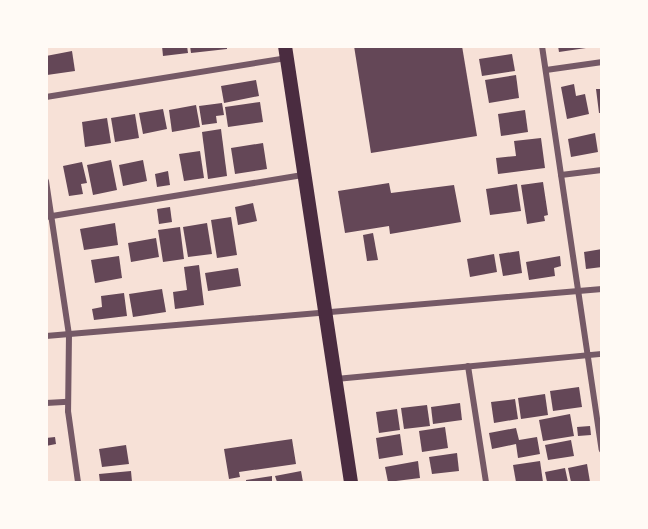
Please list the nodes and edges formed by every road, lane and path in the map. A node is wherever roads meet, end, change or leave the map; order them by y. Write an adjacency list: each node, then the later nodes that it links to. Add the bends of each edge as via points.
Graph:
1 (542, 46): 4 (street)
2 (286, 52): 5 (street); 7 (main road)
3 (602, 62): 4 (street)
4 (546, 70): 8 (street)
5 (46, 97)
6 (602, 170): 8 (street)
7 (304, 174): 10 (street); 13 (main road)
8 (561, 175): 12 (street)
9 (46, 181): 10 (street)
10 (49, 217): 14 (street)
11 (602, 289): 12 (street)
12 (578, 291): 13 (street); 17 (street)
13 (326, 311): 14 (street); 19 (main road)
14 (69, 334): 15 (street); 20 (street)
15 (46, 336)
16 (602, 354): 17 (street)
17 (587, 356): 18 (street); 22 (street)
18 (468, 366): 19 (street); 25 (street)
19 (335, 379): 24 (main road)
20 (68, 402): 21 (street); 23 (street)
21 (46, 403)
22 (602, 450)
23 (78, 483)
24 (351, 483)
25 (486, 483)

